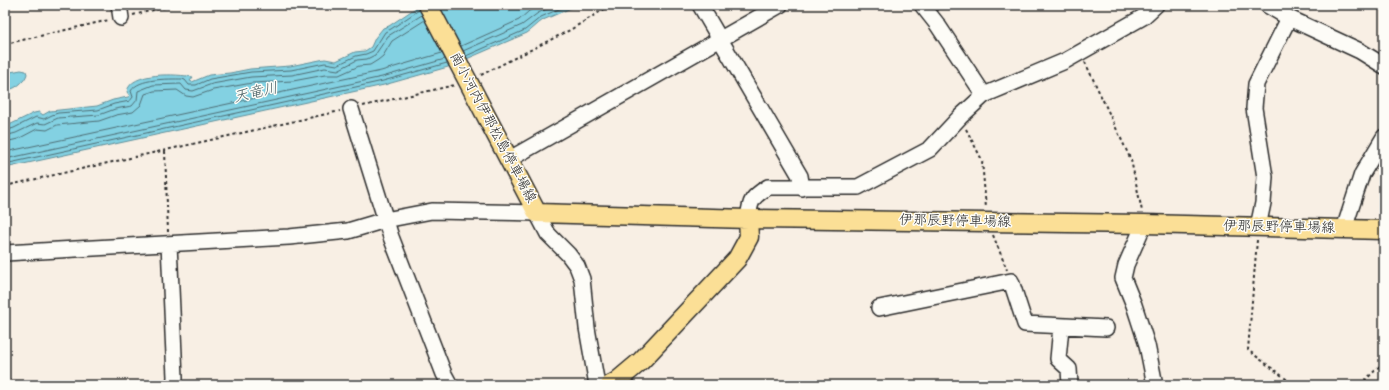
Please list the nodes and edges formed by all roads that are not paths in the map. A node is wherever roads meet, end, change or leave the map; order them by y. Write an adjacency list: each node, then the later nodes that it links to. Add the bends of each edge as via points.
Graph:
1 (428, 5): 13 (main road, 南小河内伊那松島停車場線)
2 (700, 5): 8 (street)
3 (780, 5): 8 (street)
4 (922, 5): 10 (street)
5 (1156, 5): 10 (street, via 1143,17 1065,61)
6 (1268, 5): 7 (street)
7 (1289, 18): 9 (street, via 1360,51); 19 (street, via 1256,84 1254,108 1265,176)
8 (720, 39): 13 (street); 14 (street, via 800,176)
9 (1384, 66)
10 (984, 95): 14 (street, via 930,149 858,187)
11 (351, 109): 17 (street)
12 (1384, 137): 20 (street, via 1362,174)
13 (508, 160): 15 (main road, 南小河内伊那松島停車場線)
14 (802, 188): 16 (street, via 768,187 750,204)
15 (537, 213): 16 (main road, 南小河内伊那松島停車場線); 17 (street, via 432,211); 29 (street, via 548,234 577,266 582,279)
16 (748, 219): 18 (main road, 伊那辰野停車場線); 30 (main road, via 749,237 737,259 641,361)
17 (385, 220): 22 (street, via 348,231); 28 (street)
18 (1144, 224): 19 (main road, 伊那辰野停車場線); 32 (street, via 1126,264 1123,278 1147,345)
19 (1258, 227): 20 (main road, 伊那辰野停車場線)
20 (1344, 229): 21 (main road, 伊那辰野停車場線)
21 (1384, 230)
22 (169, 244): 23 (street); 27 (street)
23 (5, 253)
24 (879, 308): 25 (street, via 1011,281 1025,324)
25 (1061, 326): 26 (street); 31 (street, via 1058,359 1069,369)
26 (1106, 328)
27 (174, 385)
28 (450, 385)
29 (597, 385)
30 (610, 385)
31 (1070, 385)
32 (1155, 385)

